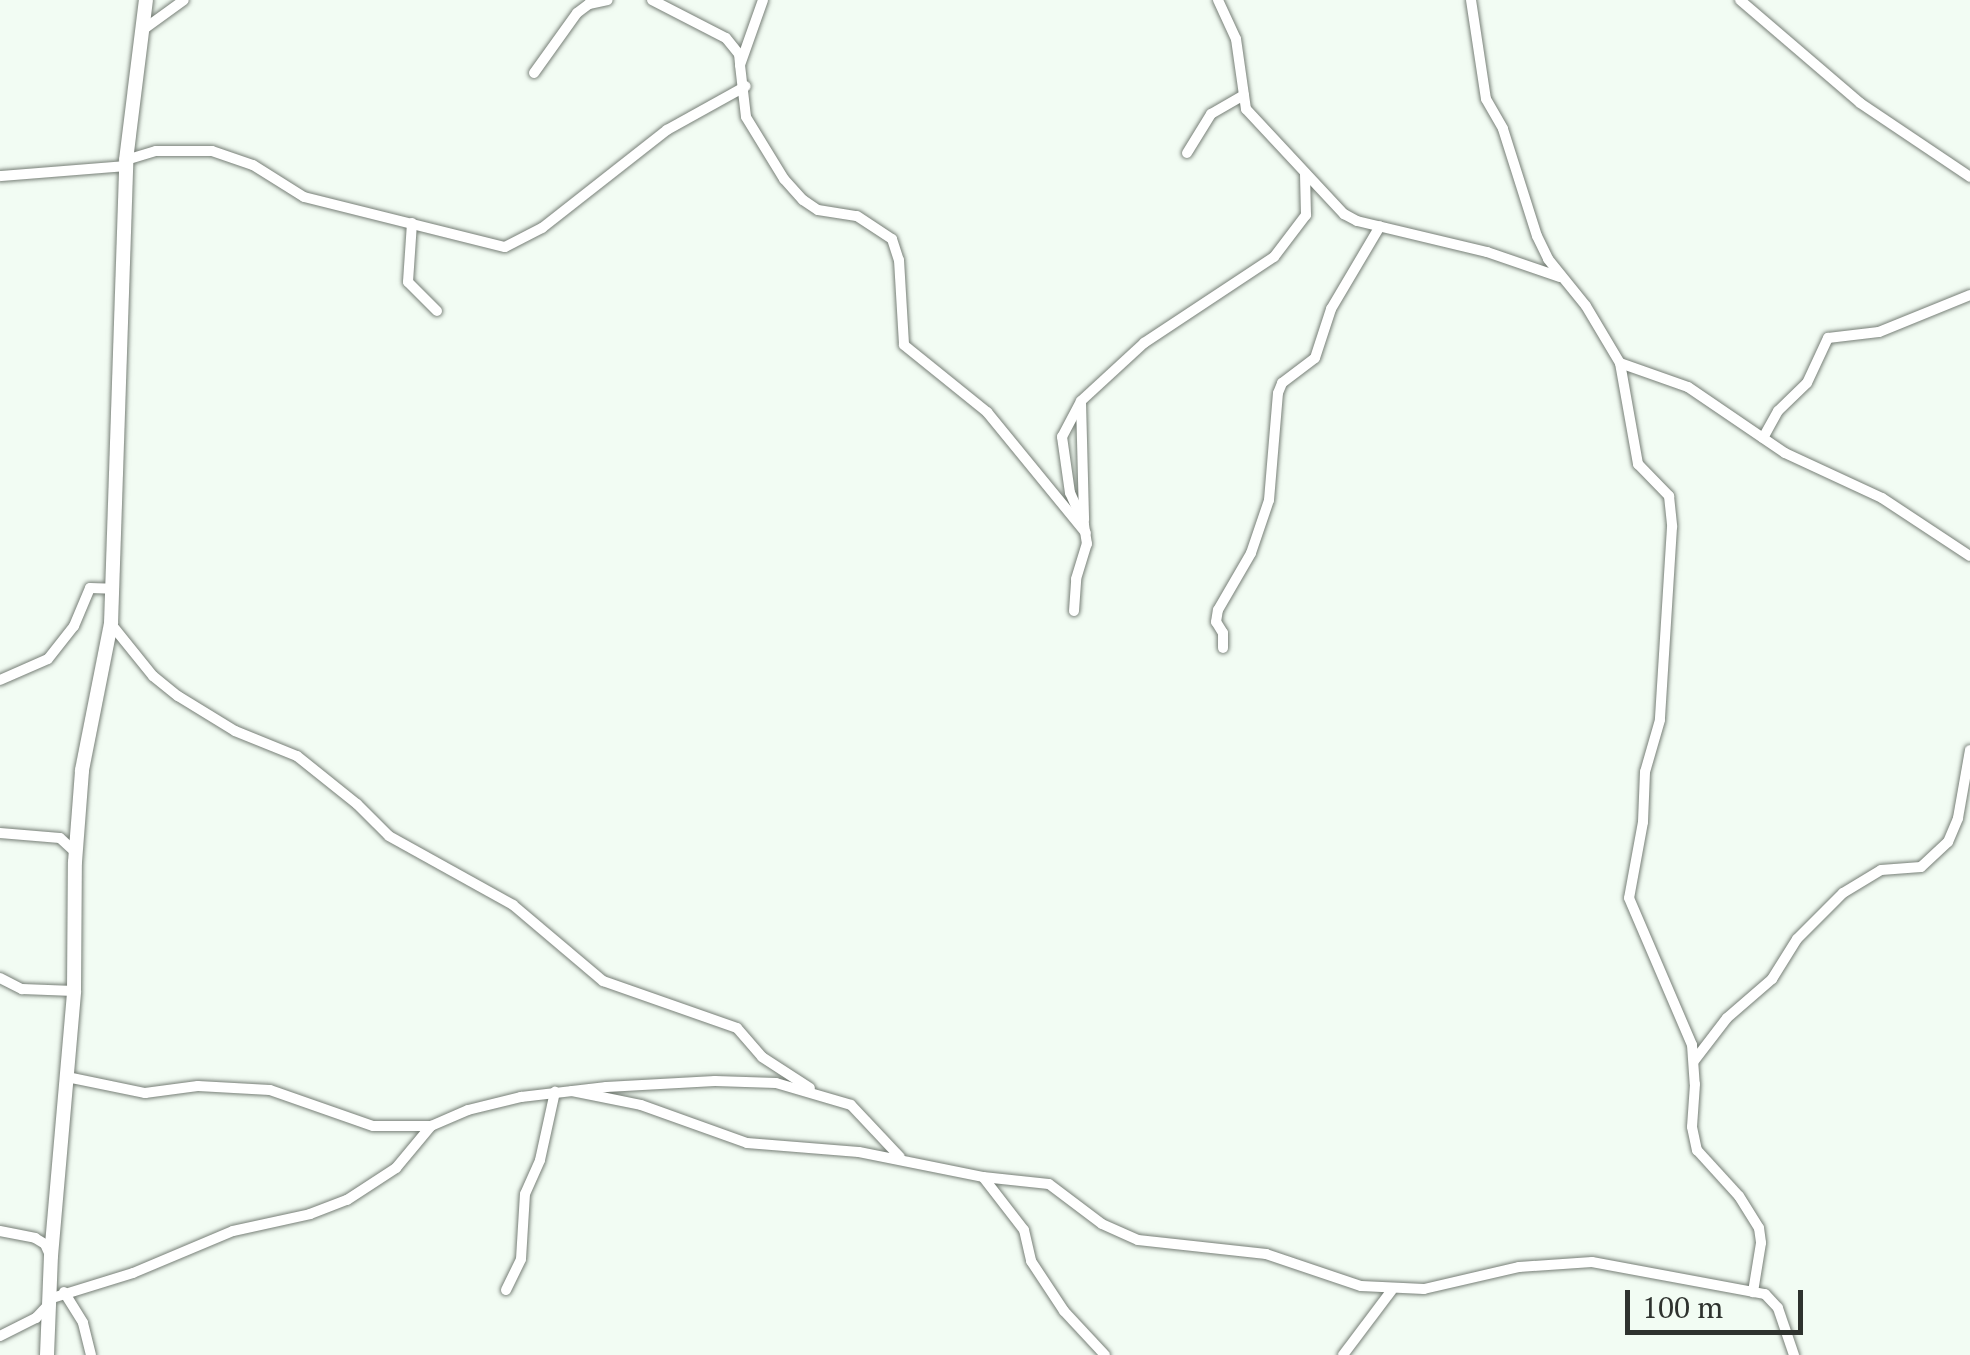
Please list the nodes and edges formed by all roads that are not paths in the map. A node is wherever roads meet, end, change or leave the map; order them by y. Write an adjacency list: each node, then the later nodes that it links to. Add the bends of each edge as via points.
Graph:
1 (146, 0): 9 (street)
2 (184, 0): 9 (street)
3 (652, 0): 10 (street, via 726,38)
4 (763, 0): 10 (street)
5 (1218, 0): 13 (street, via 1236,39)
6 (1470, 0): 21 (street, via 1486,98 1503,129 1537,236)
7 (1740, 0): 18 (street, via 1860,103)
8 (600, 1): 11 (street, via 559,32)
9 (144, 29): 15 (street)
10 (740, 65): 12 (street)
11 (534, 73)
12 (746, 86): 19 (street, via 668,130 510,246); 27 (street, via 746,117 792,190 818,210 858,216 892,240 904,346 987,412)
13 (1244, 95): 14 (street, via 1211,114); 16 (street, via 1256,124)
14 (1187, 153)
15 (127, 163): 17 (street); 19 (street, via 156,150 212,151 304,197); 29 (street)
16 (1304, 173): 20 (street, via 1344,214); 25 (street, via 1306,215 1274,257 1175,319)
17 (0, 176)
18 (1970, 177)
19 (412, 223): 23 (street, via 408,282)
20 (1380, 226): 21 (street); 32 (street, via 1331,309 1315,358 1278,393 1269,500 1251,553 1218,610)
21 (1560, 277): 24 (street)
22 (1970, 295): 26 (street, via 1880,332 1828,338 1806,382)
23 (436, 311)
24 (1620, 363): 26 (street, via 1688,386); 39 (street, via 1638,464 1669,496 1672,527 1660,720 1645,772 1643,822 1628,892 1688,1031)
25 (1081, 401): 27 (street); 27 (street, via 1062,438 1070,493)
26 (1763, 438): 28 (street, via 1882,498)
27 (1085, 529): 30 (street)
28 (1970, 556)
29 (113, 589): 31 (street); 33 (street, via 90,588 74,626 48,658)
30 (1074, 611)
31 (111, 624): 36 (street, via 82,770); 43 (street, via 153,676 192,707 297,756 389,836 513,906 603,981 738,1028 762,1057)
32 (1223, 648)
33 (0, 680)
34 (1970, 750): 39 (street, via 1948,842 1921,867 1881,870 1843,893)
35 (0, 833): 36 (street, via 60,838 74,848)
36 (75, 862): 38 (street)
37 (0, 978): 38 (street, via 22,988)
38 (74, 992): 40 (street)
39 (1693, 1062): 52 (street, via 1696,1150 1759,1228)
40 (67, 1077): 44 (street, via 146,1093 198,1086 270,1090 373,1126); 48 (street)
41 (572, 1091): 42 (street); 43 (street, via 730,1081 776,1082); 45 (street, via 641,1105 747,1143)
42 (555, 1092): 44 (street); 49 (street, via 546,1141 525,1194 521,1259)
43 (824, 1096): 45 (street, via 858,1110)
44 (431, 1126): 51 (street, via 396,1168 347,1200 233,1231)
45 (900, 1158): 46 (street)
46 (983, 1177): 50 (street, via 1049,1184 1102,1224 1138,1240 1266,1254); 57 (street, via 1024,1230 1031,1261 1064,1312)
47 (0, 1231): 48 (street, via 35,1238)
48 (50, 1256): 53 (street)
49 (506, 1290)
50 (1392, 1290): 52 (street, via 1519,1267 1592,1262); 58 (street)
51 (64, 1292): 53 (street); 56 (street, via 84,1324)
52 (1753, 1292): 59 (street, via 1778,1308)
53 (49, 1301): 54 (street, via 36,1318); 55 (street)
54 (0, 1336)
55 (47, 1355)
56 (90, 1355)
57 (1105, 1355)
58 (1343, 1355)
59 (1794, 1355)

